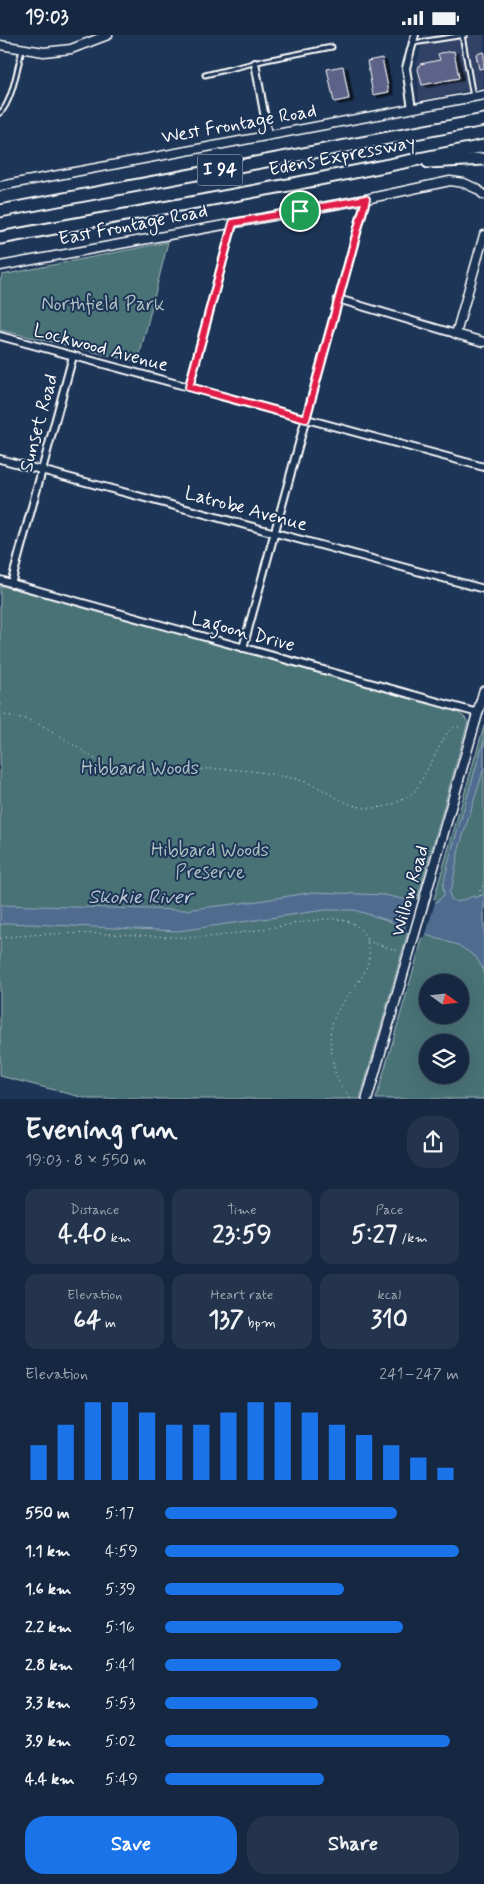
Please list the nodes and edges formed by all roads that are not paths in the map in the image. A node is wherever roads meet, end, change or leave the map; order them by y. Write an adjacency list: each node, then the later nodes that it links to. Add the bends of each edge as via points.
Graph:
1 (108, 35): 7 (street, via 71,49 44,52)
2 (415, 35): 4 (street)
3 (464, 35): 4 (lane); 11 (lane)
4 (413, 43): 12 (street, via 406,68)
5 (0, 45): 7 (street)
6 (332, 47): 8 (lane)
7 (22, 49): 14 (lane, via 9,96)
8 (255, 63): 9 (lane); 17 (street)
9 (205, 75)
10 (484, 95): 11 (street, West Frontage Road)
11 (473, 97): 12 (street, West Frontage Road)
12 (412, 109): 17 (street, West Frontage Road)
13 (484, 112): 16 (highway)
14 (0, 113)
15 (484, 120): 16 (highway, Edens Expressway / I 94)
16 (440, 128): 24 (highway, Edens Expressway / I 94)
17 (268, 135): 21 (street, West Frontage Road)
18 (484, 146): 20 (highway, Edens Expressway / I 94)
19 (484, 159): 20 (highway)
20 (397, 162): 27 (highway, Edens Expressway / I 94)
21 (0, 186)
22 (484, 195): 23 (street, East Frontage Road, via 464,183 450,181)
23 (366, 199): 25 (street, East Frontage Road); 29 (street)
24 (0, 211)
25 (233, 223): 28 (street, East Frontage Road); 34 (street)
26 (484, 235): 30 (street)
27 (0, 238)
28 (0, 266)
29 (338, 299): 30 (street); 35 (street)
30 (456, 334): 32 (street)
31 (0, 336): 33 (street, Lockwood Avenue)
32 (484, 342)
33 (73, 356): 34 (street, Lockwood Avenue); 38 (street, Sunset Road)
34 (189, 387): 35 (street, Lockwood Avenue)
35 (306, 419): 37 (street, Lockwood Avenue); 39 (street)
36 (0, 459): 38 (street, Latrobe Avenue)
37 (484, 467)
38 (42, 470): 39 (street, Latrobe Avenue); 41 (street, Sunset Road)
39 (274, 533): 42 (street, Latrobe Avenue); 43 (street)
40 (0, 581): 41 (street, Lagoon Drive)
41 (12, 584): 43 (street, Lagoon Drive)
42 (484, 589)
43 (243, 648): 45 (street, Lagoon Drive)
44 (484, 691): 45 (main road, Willow Road)
45 (478, 713): 46 (main road, Willow Road)
46 (367, 1099)

